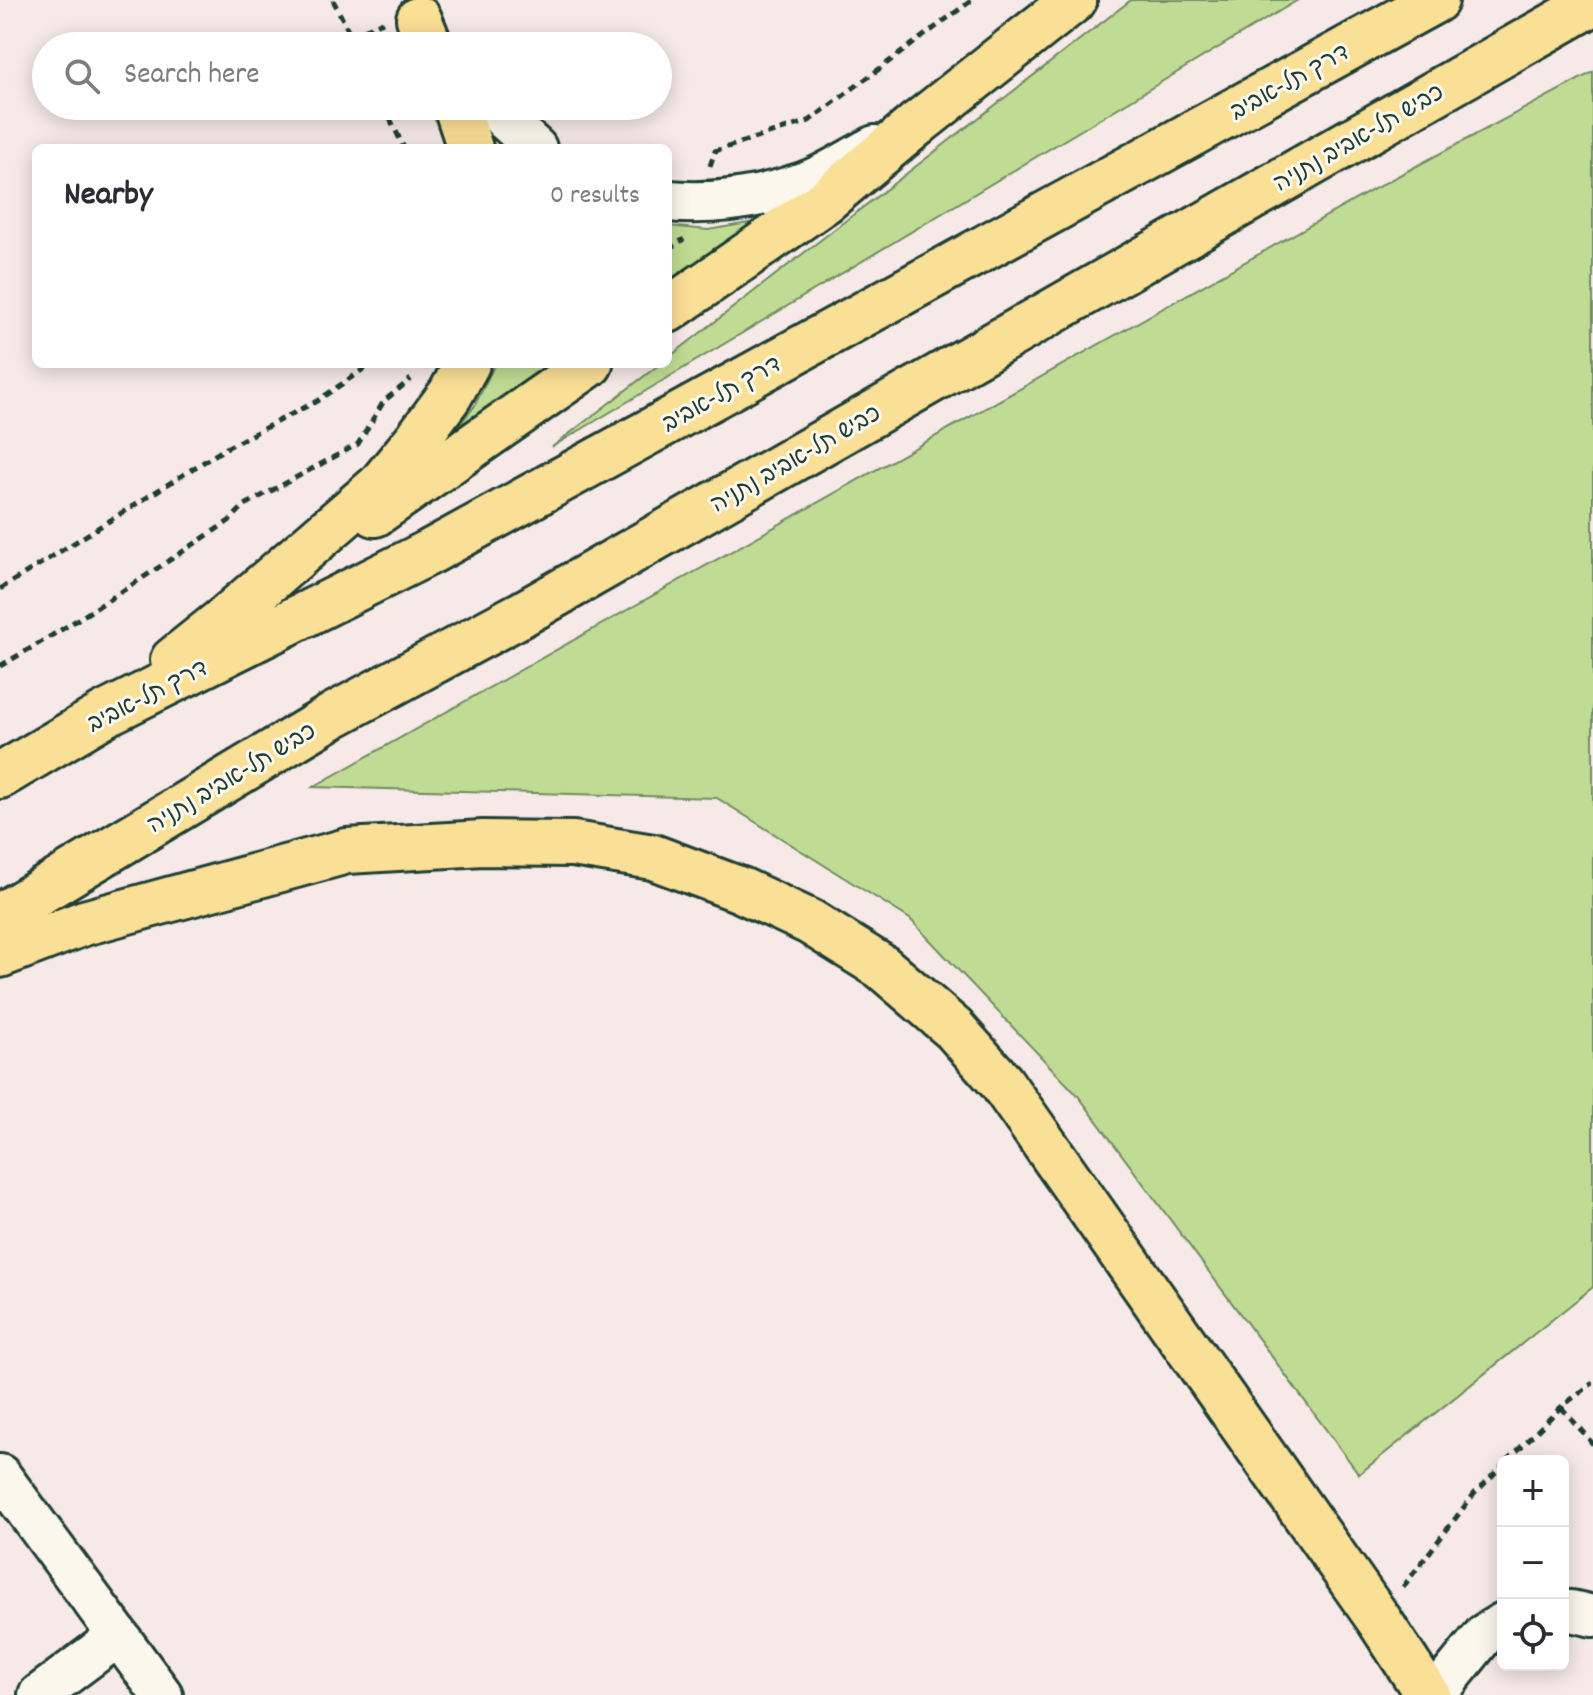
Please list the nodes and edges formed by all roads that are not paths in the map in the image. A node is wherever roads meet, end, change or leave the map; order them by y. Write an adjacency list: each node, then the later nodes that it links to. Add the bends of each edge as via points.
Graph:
1 (1074, 0): 6 (main road)
2 (1436, 0): 14 (main road, דרך תל-אביב, via 430,552)
3 (1593, 3): 16 (main road, כביש תל-אביב נתניה, via 536,606 334,715)
4 (461, 120): 7 (main road)
5 (505, 120): 8 (street)
6 (917, 124): 9 (street, via 805,183 741,198); 10 (main road, via 825,201)
7 (469, 144)
8 (532, 144)
9 (683, 202)
10 (672, 307)
11 (465, 368): 13 (main road, via 379,486)
12 (584, 368): 13 (main road)
13 (228, 616): 14 (main road)
14 (105, 714): 15 (main road, דרך תל-אביב)
15 (0, 776)
16 (0, 916)
17 (0, 955): 25 (main road, via 84,923 347,851 483,843 573,844 653,857 810,922 882,967 954,1029 1001,1082)
18 (0, 1475): 22 (street)
19 (1569, 1611): 20 (street)
20 (1593, 1616)
21 (1497, 1627): 26 (street, via 1485,1634)
22 (118, 1636): 23 (street); 24 (street)
23 (39, 1695)
24 (162, 1695)
25 (1428, 1695)
26 (1441, 1695)

